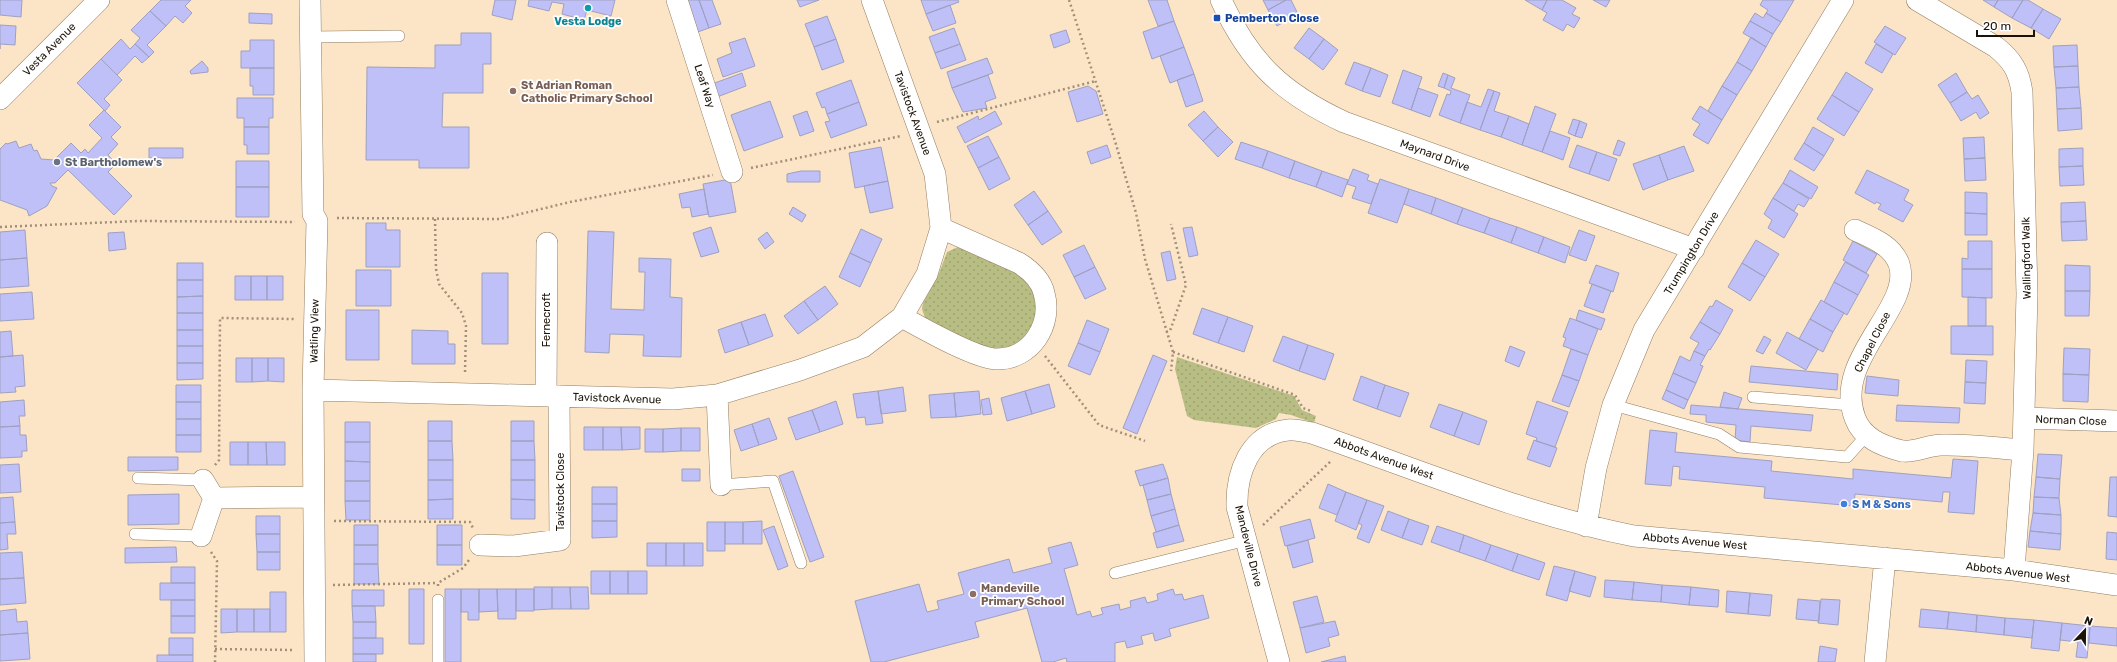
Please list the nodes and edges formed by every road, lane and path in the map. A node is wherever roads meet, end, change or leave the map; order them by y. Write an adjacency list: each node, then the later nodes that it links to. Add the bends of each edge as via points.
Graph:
1 (99, 0): 12 (street, Vesta Avenue)
2 (310, 0): 10 (street, Watling View)
3 (677, 0): 14 (street, Leaf Way)
4 (872, 0): 13 (street, Tavistock Avenue)
5 (1069, 0): 11 (path)
6 (1221, 0): 23 (street, Maynard Drive, via 1242,42 1257,62 1296,97 1317,110)
7 (1843, 0): 23 (street, Trumpington Drive)
8 (1916, 0): 37 (street, Wallingford Walk, via 1996,47 2016,66 2020,77 2027,294)
9 (399, 36): 10 (lane)
10 (310, 37): 25 (street, Watling View, via 313,214 317,222)
11 (1096, 81): 13 (path, via 935,122); 26 (path, via 1136,213 1145,259)
12 (0, 99)
13 (919, 130): 14 (path); 20 (street, Tavistock Avenue, via 935,174)
14 (732, 172): 16 (path, via 570,202 500,219)
15 (335, 218): 16 (path)
16 (435, 219): 31 (path, via 436,269 439,284 462,313 466,326 466,364)
17 (298, 222): 19 (path, via 138,221)
18 (1171, 224): 26 (path, via 1186,285 1170,331)
19 (0, 227)
20 (941, 228): 24 (street, Tavistock Avenue, via 928,274); 27 (street, via 1019,263 1034,276 1044,292 1046,318)
21 (1855, 230): 36 (street, Chapel Close, via 1891,250 1902,274 1899,290 1857,365 1851,387)
22 (547, 243): 33 (street, Fernecroft)
23 (1694, 249): 35 (street, Trumpington Drive, via 1644,330)
24 (902, 317): 27 (street, via 978,355 995,359 1023,352); 32 (street, Tavistock Avenue, via 863,347 800,370)
25 (314, 319): 30 (street, Watling View); 46 (path, via 220,318 219,460)
26 (1166, 332): 28 (path)
27 (1034, 342): 42 (path, via 1099,425)
28 (1173, 352): 29 (path); 40 (path, via 1295,395 1303,408 1319,414)
29 (1171, 371)
30 (313, 390): 31 (street, Tavistock Avenue); 48 (street, Watling View)
31 (462, 395): 33 (street, Tavistock Avenue)
32 (717, 395): 33 (street, Tavistock Avenue, via 672,399); 47 (street)
33 (553, 396): 55 (street, Tavistock Close, via 560,540 514,546)
34 (1753, 396): 36 (lane)
35 (1613, 404): 41 (lane, via 1718,434 1739,447 1846,457); 51 (street, Trumpington Drive, via 1596,468)
36 (1850, 405): 41 (street, Chapel Close, via 1856,422)
37 (2024, 418): 38 (street, Norman Close); 43 (street, Wallingford Walk)
38 (2117, 421)
39 (1288, 430): 40 (street, Abbots Avenue West); 54 (street, Mandeville Drive, via 1261,439 1241,470 1237,507)
40 (1312, 432): 51 (street, Abbots Avenue West, via 1525,509)
41 (1866, 436): 43 (street, Chapel Close, via 1885,446 1904,451 1952,444)
42 (1145, 441)
43 (2023, 450): 58 (street, Wallingford Walk)
44 (1332, 459): 54 (path)
45 (138, 478): 46 (lane)
46 (203, 480): 49 (street)
47 (721, 485): 57 (lane, via 774,481)
48 (313, 497): 49 (street); 50 (street, Watling View)
49 (214, 498): 53 (street)
50 (314, 521): 55 (path, via 470,522); 61 (street, Watling View)
51 (1586, 526): 56 (street, Abbots Avenue West, via 1634,536)
52 (135, 534): 53 (lane)
53 (201, 536): 64 (path, via 217,560)
54 (1246, 540): 59 (lane); 68 (street, Mandeville Drive)
55 (480, 545): 60 (path, via 463,568)
56 (1885, 558): 58 (street, Abbots Avenue West); 69 (street)
57 (801, 563)
58 (2014, 570): 62 (street, Abbots Avenue West)
59 (1115, 572)
60 (438, 583): 61 (path); 63 (path)
61 (315, 585): 65 (street, Watling View)
62 (2117, 585)
63 (438, 600): 67 (lane)
64 (216, 650): 65 (path); 66 (path)
65 (315, 656)
66 (215, 662)
67 (438, 662)
68 (1279, 662)
69 (1875, 662)

